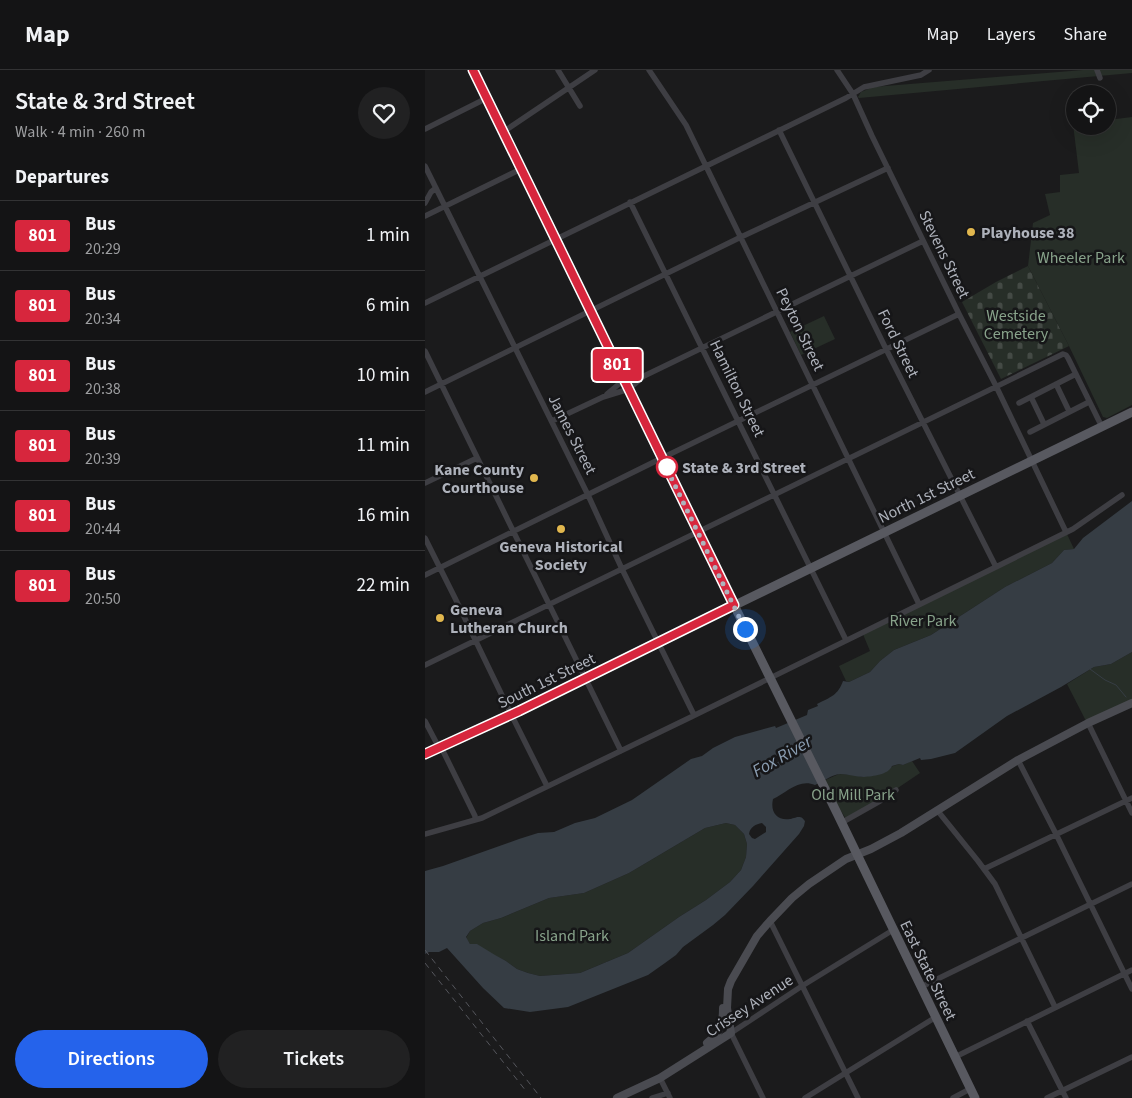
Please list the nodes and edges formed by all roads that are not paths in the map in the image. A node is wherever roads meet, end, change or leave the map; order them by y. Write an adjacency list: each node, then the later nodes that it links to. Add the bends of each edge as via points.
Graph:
1 (473, 70): 11 (main road, East State Street)
2 (558, 70): 9 (street)
3 (595, 70): 9 (street)
4 (649, 70): 17 (street, Peyton Street, via 681,118)
5 (837, 70): 10 (street, Stevens Street)
6 (929, 70): 10 (street, via 921,75 864,87)
7 (1097, 70): 8 (street)
8 (1100, 78)
9 (569, 87): 12 (street); 15 (street)
10 (853, 94): 14 (street); 18 (street, Stevens Street)
11 (487, 98): 13 (street); 15 (main road, East State Street)
12 (580, 106)
13 (425, 129)
14 (779, 130): 17 (street); 22 (street, Ford Street)
15 (503, 132): 19 (main road, East State Street)
16 (425, 166): 20 (street, James Street)
17 (705, 166): 21 (street); 26 (street, Peyton Street)
18 (887, 168): 22 (street); 28 (street, Stevens Street)
19 (521, 169): 24 (street); 27 (main road, East State Street)
20 (436, 188): 23 (street); 24 (street, James Street)
21 (631, 202): 27 (street); 29 (street, Hamilton Street)
22 (814, 202): 26 (street); 31 (street, Ford Street)
23 (425, 203)
24 (445, 206): 25 (street); 30 (street, James Street)
25 (425, 216)
26 (741, 237): 29 (street); 34 (street, Peyton Street)
27 (556, 239): 30 (street); 33 (main road, East State Street)
28 (923, 241): 31 (street); 35 (street, Stevens Street)
29 (666, 274): 33 (street); 37 (street, Hamilton Street)
30 (480, 276): 32 (street); 36 (street, James Street)
31 (850, 276): 34 (street); 38 (street, Ford Street)
32 (425, 303)
33 (591, 310): 36 (street); 42 (main road, East State Street)
34 (777, 312): 37 (street); 45 (street, Peyton Street)
35 (959, 314): 38 (street); 46 (street, Stevens Street)
36 (515, 348): 43 (street); 55 (street, James Street)
37 (702, 348): 41 (street); 56 (street, Hamilton Street)
38 (886, 349): 45 (street); 57 (street, Ford Street)
39 (425, 350): 43 (street)
40 (1076, 374): 44 (street); 46 (street, via 1063,354); 51 (street)
41 (644, 376): 42 (street); 47 (street)
42 (625, 379): 47 (main road, East State Street); 49 (street)
43 (441, 384): 48 (street); 61 (street)
44 (1056, 384): 50 (street); 53 (street)
45 (813, 385): 56 (street); 63 (street, Peyton Street)
46 (996, 386): 57 (street); 64 (street, Stevens Street)
47 (629, 389): 49 (street); 62 (main road, East State Street)
48 (425, 392)
49 (603, 397): 55 (street)
50 (1031, 397): 52 (street); 58 (street)
51 (1089, 402): 53 (street); 59 (street)
52 (1019, 403)
53 (1069, 411): 58 (street)
54 (1132, 412): 59 (main road, North 1st Street)
55 (551, 421): 66 (street, James Street)
56 (739, 421): 62 (street); 67 (street, Hamilton Street)
57 (923, 422): 63 (street); 69 (street, Ford Street)
58 (1044, 424): 60 (street)
59 (1102, 427): 64 (main road, North 1st Street)
60 (1029, 432)
61 (477, 458): 65 (street); 70 (street)
62 (662, 458): 66 (street); 71 (main road, East State Street)
63 (849, 459): 67 (street); 72 (street, Peyton Street)
64 (1032, 460): 69 (main road, North 1st Street); 73 (street, Stevens Street)
65 (425, 483)
66 (588, 495): 70 (street); 78 (street, James Street)
67 (775, 495): 71 (street); 77 (street, Hamilton Street)
68 (1122, 495): 73 (street)
69 (959, 496): 72 (main road, North 1st Street); 76 (street, Ford Street)
70 (514, 531): 75 (street); 80 (street)
71 (699, 532): 78 (street); 82 (main road, East State Street)
72 (885, 532): 77 (main road, North 1st Street); 81 (street, Peyton Street)
73 (1066, 532): 76 (street)
74 (425, 538): 75 (street)
75 (440, 567): 79 (street); 83 (street)
76 (995, 567): 81 (street)
77 (811, 568): 82 (main road, North 1st Street); 84 (street, Hamilton Street)
78 (623, 569): 80 (street); 85 (street, James Street)
79 (425, 575)
80 (550, 604): 83 (street); 87 (street)
81 (919, 604): 84 (street)
82 (734, 605): 85 (main road, South 1st Street); 88 (main road, East State Street)
83 (476, 640): 86 (street); 90 (street)
84 (846, 640): 88 (street)
85 (659, 642): 87 (main road, South 1st Street); 91 (street, James Street)
86 (425, 666)
87 (585, 678): 90 (main road, South 1st Street); 95 (street)
88 (770, 678): 91 (street); 104 (main road, East State Street)
89 (1132, 703): 93 (main road)
90 (511, 714): 94 (main road, South 1st Street); 98 (street)
91 (694, 715): 95 (street)
92 (425, 721): 94 (street)
93 (1088, 723): 97 (main road); 100 (street)
94 (440, 747): 96 (main road, South 1st Street); 103 (street)
95 (621, 751): 98 (street)
96 (425, 754)
97 (1018, 760): 101 (main road); 106 (street)
98 (547, 786): 103 (street)
99 (896, 790): 104 (street)
100 (1129, 799): 102 (street); 106 (street)
101 (937, 810): 107 (main road); 108 (street)
102 (1132, 813)
103 (475, 820): 105 (street)
104 (841, 823): 107 (main road, East State Street)
105 (425, 834)
106 (1057, 834): 108 (street); 110 (street)
107 (857, 855): 111 (main road, via 809,884); 112 (main road, East State Street)
108 (984, 869): 113 (street, via 995,884)
109 (1132, 884): 110 (street)
110 (1091, 904): 113 (street); 115 (street)
111 (770, 921): 116 (street); 118 (main road, via 749,949)
112 (893, 930): 116 (street, Crissey Avenue); 117 (main road, East State Street)
113 (1021, 938): 117 (street); 120 (street)
114 (1132, 970): 115 (street)
115 (1125, 974): 119 (street); 120 (street)
116 (802, 986): 123 (street, Crissey Avenue); 127 (street)
117 (921, 988): 121 (main road, East State Street)
118 (728, 989): 123 (main road); 126 (main road, via 721,1028)
119 (1132, 989)
120 (1055, 1007): 122 (street)
121 (936, 1018): 124 (main road, East State Street); 127 (street)
122 (1027, 1021): 124 (street); 130 (street)
123 (731, 1033): 126 (main road, Crissey Avenue); 134 (street)
124 (955, 1057): 129 (main road, East State Street)
125 (1132, 1057): 130 (street)
126 (686, 1061): 128 (main road, Crissey Avenue)
127 (845, 1073): 135 (street); 136 (street)
128 (660, 1078): 131 (street); 132 (main road, Crissey Avenue)
129 (970, 1088): 137 (street); 138 (main road, East State Street)
130 (1062, 1091): 139 (street); 140 (street)
131 (669, 1095): 133 (street)
132 (617, 1098)
133 (653, 1098)
134 (763, 1098)
135 (805, 1098)
136 (858, 1098)
137 (953, 1098)
138 (975, 1098)
139 (1047, 1098)
140 (1066, 1098)

